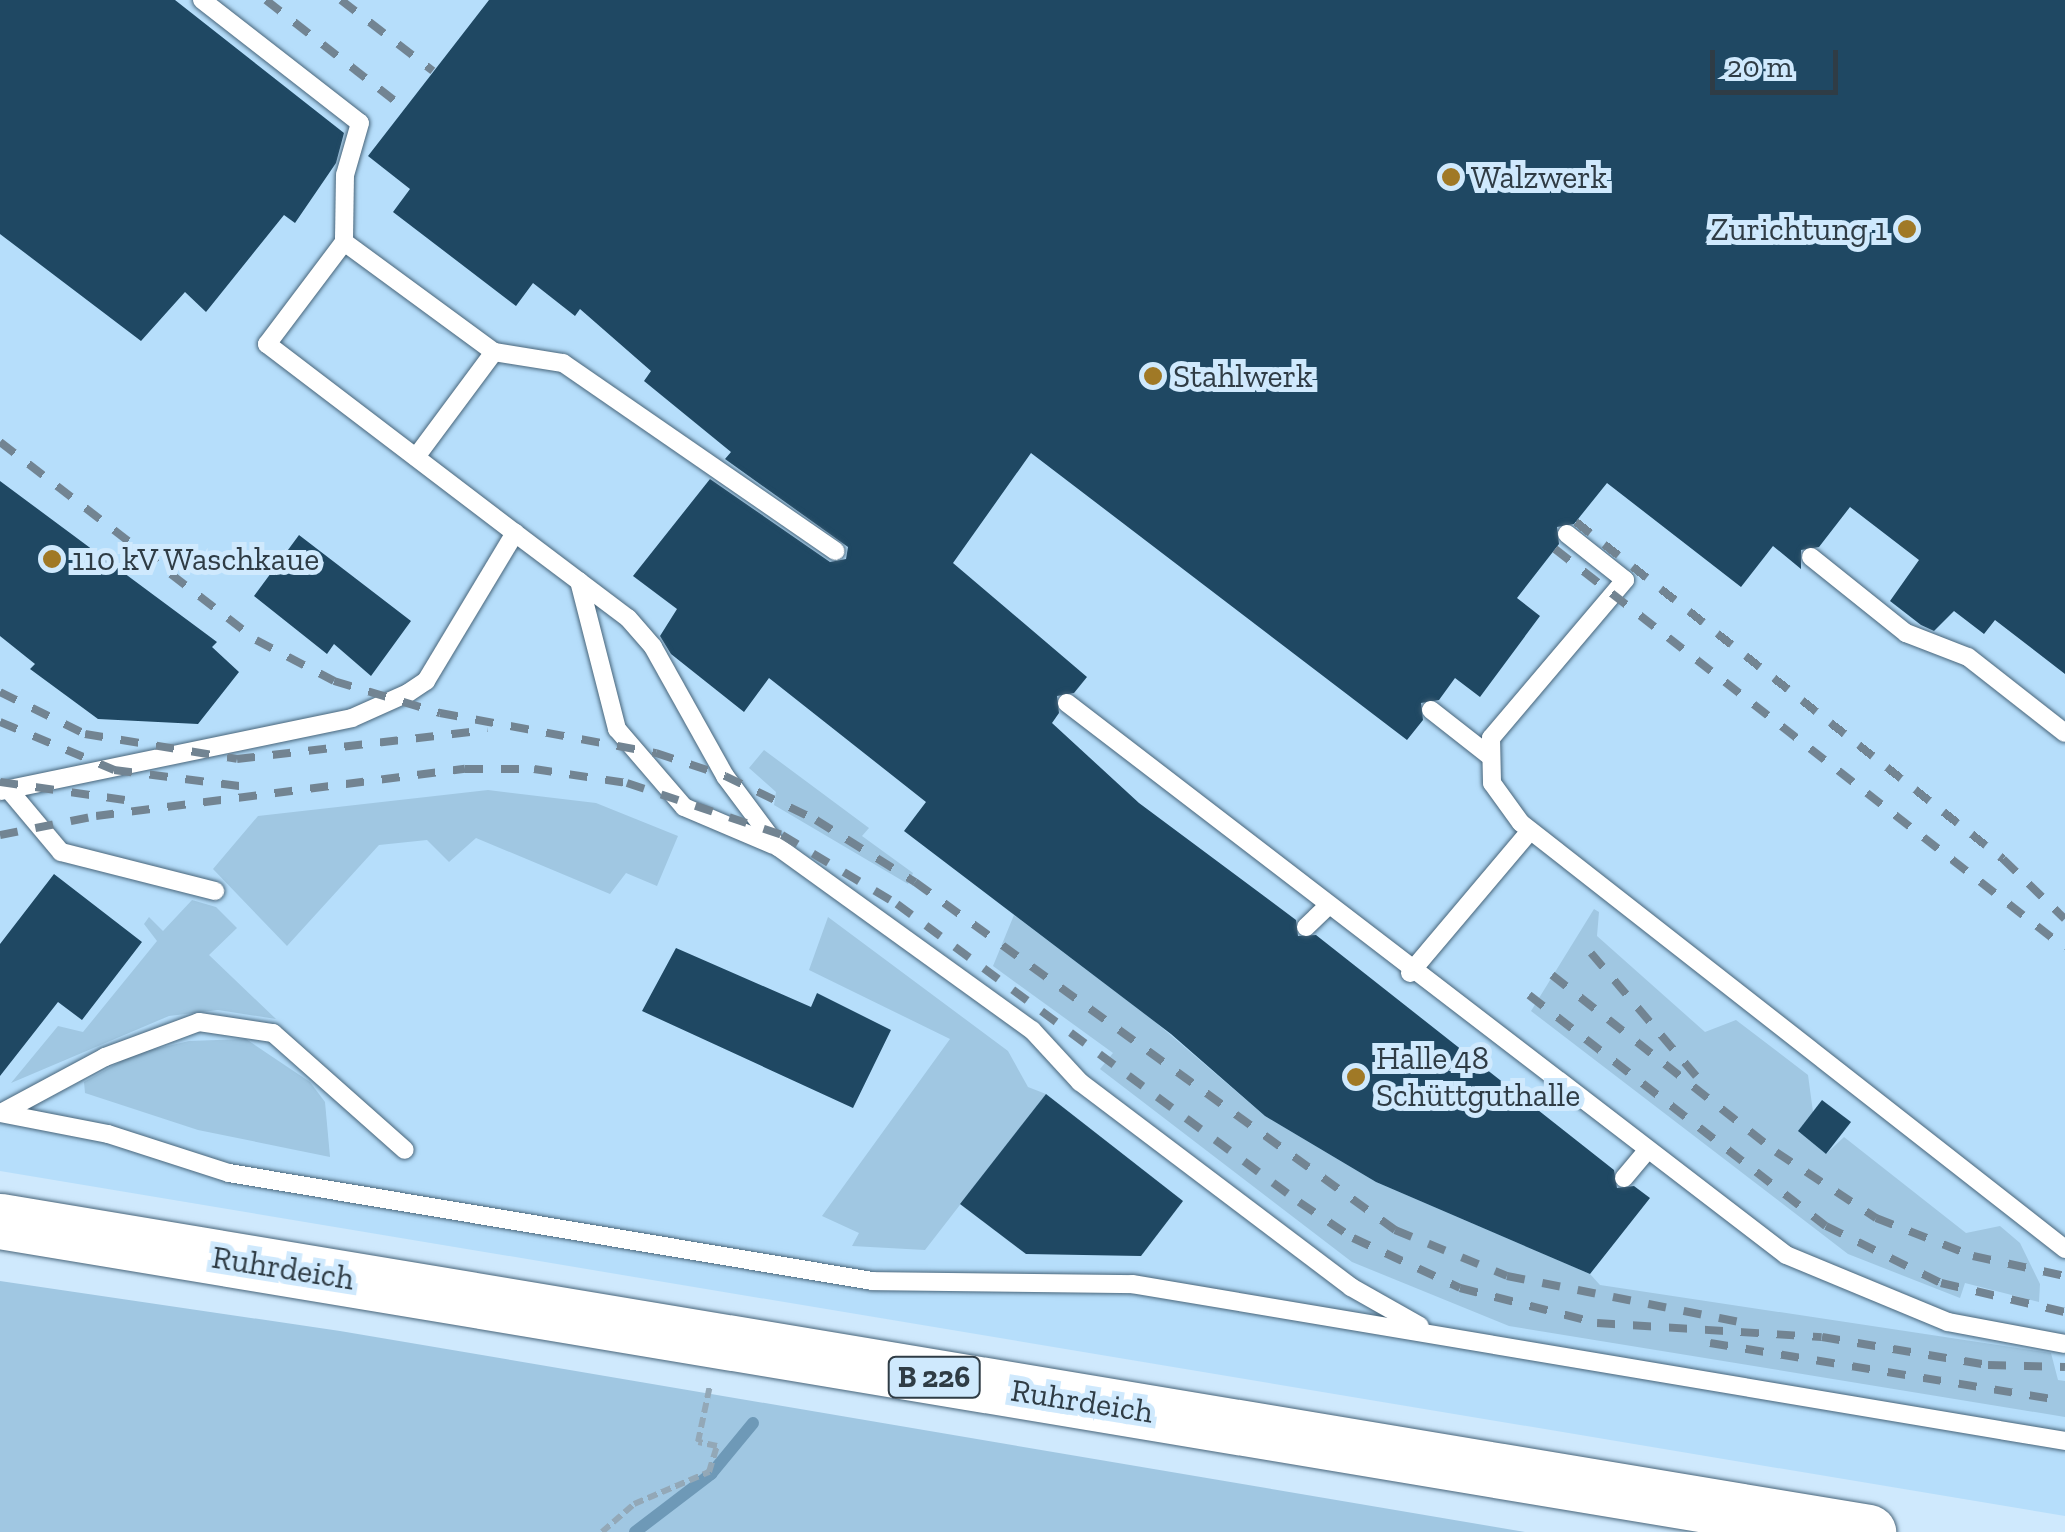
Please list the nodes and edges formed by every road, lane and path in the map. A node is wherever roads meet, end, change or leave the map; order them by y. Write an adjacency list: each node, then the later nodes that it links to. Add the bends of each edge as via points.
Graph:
1 (202, 0): 2 (lane, via 360,123 345,176)
2 (344, 242): 3 (lane); 4 (lane, via 267,344)
3 (494, 352): 4 (lane); 7 (lane, via 563,364)
4 (416, 457): 5 (lane)
5 (515, 532): 9 (lane); 14 (lane, via 426,681 408,693 352,718)
6 (1566, 534): 13 (lane, via 1625,580 1491,738)
7 (836, 551)
8 (1811, 557): 12 (lane, via 1906,633 1968,658)
9 (579, 581): 16 (lane, via 628,618 652,647 725,776); 16 (lane, via 617,729 684,807)
10 (1067, 703): 18 (lane)
11 (1431, 710): 13 (lane)
12 (2065, 734)
13 (1491, 757): 15 (lane, via 1492,783)
14 (4, 790): 17 (lane, via 61,852)
15 (1530, 831): 20 (lane); 26 (lane)
16 (778, 847): 27 (lane, via 1032,1030 1080,1082 1351,1287)
17 (215, 892)
18 (1328, 906): 19 (lane); 20 (lane)
19 (1306, 927)
20 (1410, 973): 23 (lane)
21 (0, 1113): 22 (lane, via 106,1057 199,1022 273,1033); 27 (lane, via 108,1134 229,1173 872,1281 1132,1284)
22 (405, 1150)
23 (1647, 1150): 24 (lane); 28 (lane, via 1786,1255 1831,1278 1948,1322)
24 (1624, 1178)
25 (0, 1221): 32 (main road, Ruhrdeich / B 226)
26 (2065, 1249)
27 (1438, 1336): 30 (lane)
28 (2065, 1344)
29 (710, 1384): 31 (path, via 698,1442 716,1446 710,1472 634,1504)
30 (2065, 1441)
31 (602, 1532)
32 (1868, 1532)

